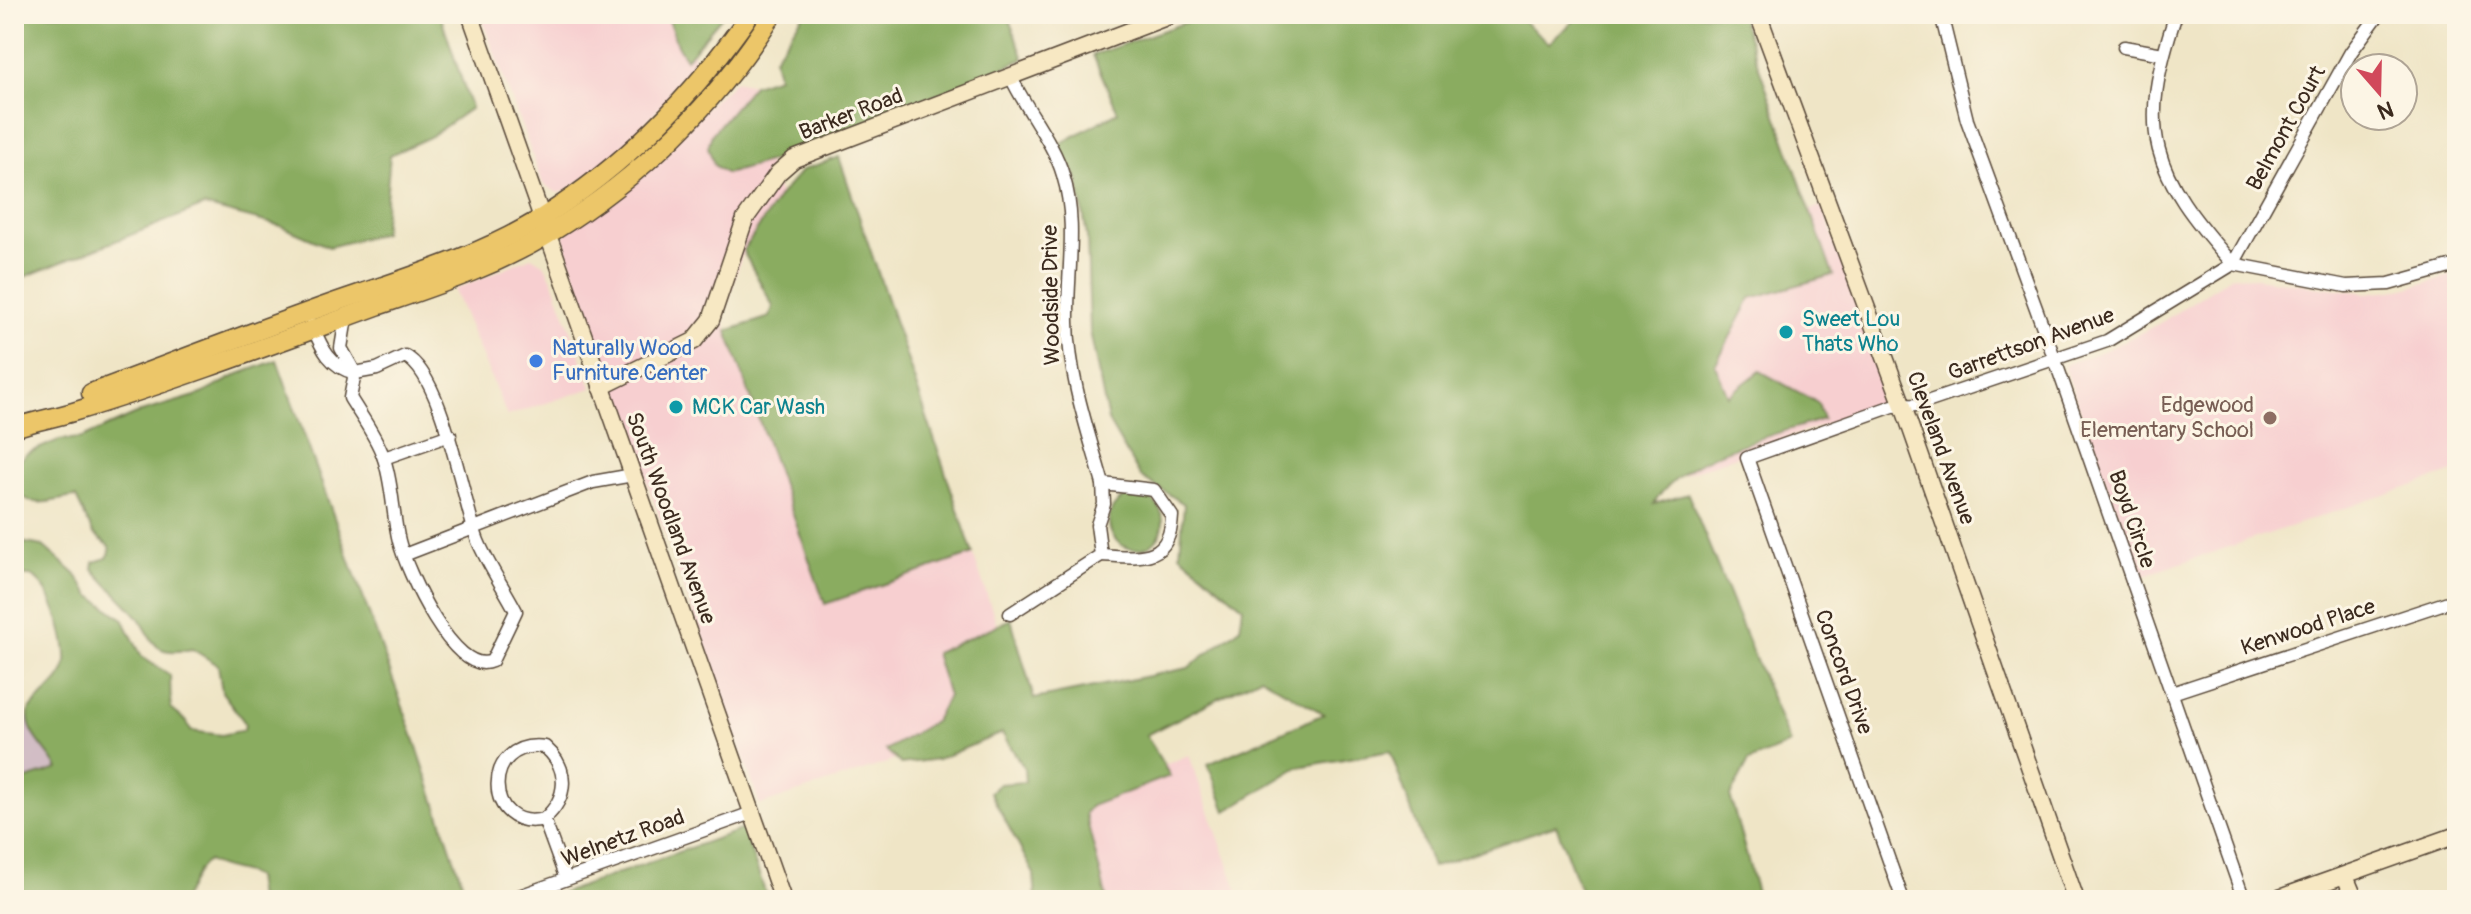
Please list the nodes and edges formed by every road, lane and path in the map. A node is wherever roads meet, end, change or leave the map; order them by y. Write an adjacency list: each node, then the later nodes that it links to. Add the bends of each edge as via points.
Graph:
1 (470, 14): 12 (street, South Woodland Avenue)
2 (750, 14): 12 (main road, via 670,114)
3 (773, 14): 12 (main road, via 752,49 687,124 624,182)
4 (1174, 14): 11 (street, Barker Road)
5 (1758, 14): 20 (street, Cleveland Avenue)
6 (1941, 14): 17 (street, Boyd Circle, via 1967,120)
7 (2176, 14): 10 (street)
8 (2379, 14): 13 (street, Belmont Court, via 2351,52)
9 (2124, 47): 10 (street)
10 (2163, 54): 13 (street, via 2154,125 2162,165 2183,205)
11 (1011, 77): 19 (street, Barker Road, via 794,159 745,219 711,320 694,341); 26 (street, Woodside Drive, via 1062,171 1068,194 1071,369)
12 (545, 226): 15 (main road, via 454,278); 16 (main road); 19 (street, South Woodland Avenue)
13 (2233, 264): 14 (street, via 2361,286 2417,278); 17 (street, Garrettson Avenue, via 2127,332)
14 (2457, 265)
15 (346, 318): 16 (main road); 18 (street, via 341,348)
16 (310, 321): 18 (street, via 331,361 338,369); 21 (main road, via 70,401)
17 (2055, 360): 20 (street, Garrettson Avenue); 32 (street, Boyd Circle)
18 (355, 373): 22 (street, via 398,357 412,359); 23 (street, via 350,398)
19 (601, 387): 25 (street, South Woodland Avenue)
20 (1903, 406): 24 (street, Garrettson Avenue); 41 (street, Cleveland Avenue)
21 (19, 426)
22 (450, 435): 23 (street); 27 (street)
23 (384, 458): 28 (street)
24 (1747, 458): 40 (street, Concord Drive)
25 (633, 475): 27 (street, via 593,482); 33 (street, South Woodland Avenue)
26 (1103, 484): 29 (street, Woodside Drive, via 1097,525); 29 (street, via 1154,490 1172,516 1169,537 1152,554)
27 (474, 530): 28 (street); 28 (street, via 516,611 492,661 485,664 473,663 451,644)
28 (404, 555)
29 (1101, 555): 31 (street)
30 (2457, 599): 32 (street, Kenwood Place)
31 (1010, 614)
32 (2172, 693): 42 (street, Boyd Circle)
33 (752, 813): 37 (street, Welnetz Road); 39 (street, South Woodland Avenue)
34 (544, 819): 34 (street, via 555,809 564,782 555,756 533,745 507,759 496,785 499,799 517,817); 37 (street)
35 (2457, 835): 36 (street)
36 (2345, 876): 43 (street); 44 (street)
37 (566, 879): 38 (street, Welnetz Road)
38 (508, 900)
39 (783, 900)
40 (1903, 900)
41 (2076, 900)
42 (2244, 900)
43 (2274, 900)
44 (2355, 900)

